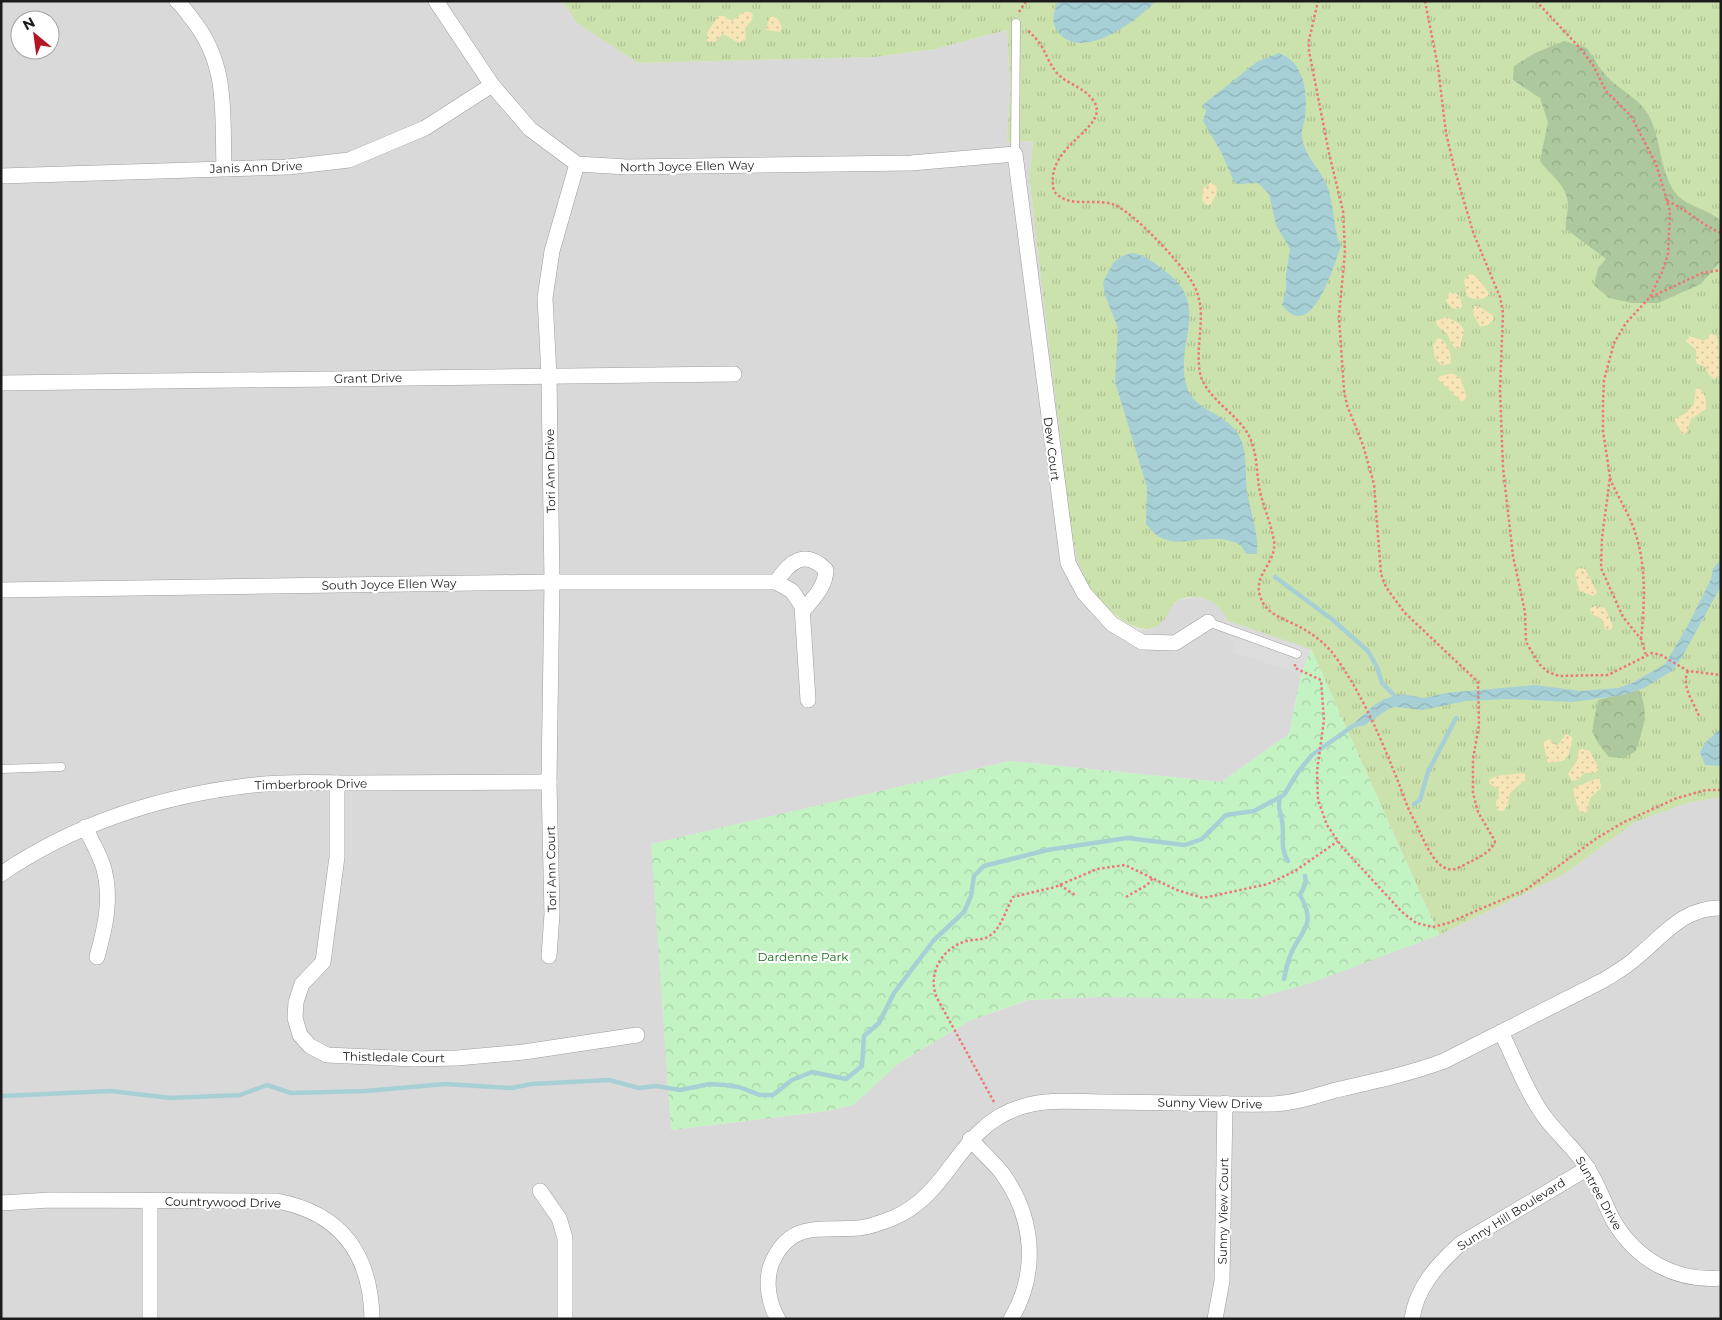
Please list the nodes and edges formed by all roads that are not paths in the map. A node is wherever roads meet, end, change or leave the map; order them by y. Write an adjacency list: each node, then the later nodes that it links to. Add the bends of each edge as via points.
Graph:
1 (177, 1): 7 (street, via 201,30 217,63 222,90)
2 (436, 1): 4 (street)
3 (1016, 23): 5 (lane)
4 (492, 85): 6 (street, via 530,129); 7 (street, Janis Ann Drive, via 426,128 349,160 288,167)
5 (1015, 154): 6 (street, North Joyce Ellen Way, via 911,163 627,167); 16 (street, Dew Court, via 1068,563 1084,593 1112,624 1142,642 1175,643)
6 (577, 164): 10 (street, Tori Ann Drive, via 552,251 545,298)
7 (224, 168): 8 (street, Janis Ann Drive)
8 (1, 176)
9 (734, 374): 10 (street, Grant Drive)
10 (548, 376): 11 (street, Grant Drive); 12 (street, Tori Ann Drive)
11 (1, 383)
12 (552, 582): 13 (street, South Joyce Ellen Way); 14 (street, South Joyce Ellen Way); 21 (street, Tori Ann Drive)
13 (776, 582): 15 (street, via 792,591); 15 (street, via 791,563 807,558 826,570 820,591)
14 (1, 590)
15 (803, 611): 18 (street)
16 (1208, 622): 17 (lane)
17 (1297, 654)
18 (808, 700)
19 (61, 767): 20 (lane)
20 (1, 769)
21 (549, 782): 22 (street, Timberbrook Drive); 26 (street, Tori Ann Court, via 552,914)
22 (337, 783): 23 (street, Timberbrook Drive, via 265,784 198,793); 29 (street, Thistledale Court, via 337,857 323,962 302,984 296,1002 295,1018 300,1035 310,1046 327,1055 457,1058 524,1052)
23 (85, 827): 24 (street, Timberbrook Drive); 27 (street, via 104,868 108,893 106,920)
24 (1, 874)
25 (1721, 908): 28 (street, Sunny View Drive, via 1703,911 1668,927 1623,968)
26 (549, 956)
27 (97, 957)
28 (1501, 1032): 30 (street, Sunny View Drive, via 1421,1070 1293,1102); 32 (street, Suntree Drive, via 1544,1116)
29 (637, 1035)
30 (1225, 1103): 31 (street, Sunny View Drive, via 1062,1101 1020,1107 987,1124); 42 (street, Sunny View Court, via 1222,1281)
31 (970, 1140): 40 (street, Sunny View Drive, via 937,1186 894,1218 861,1228 819,1228 787,1239 778,1250 768,1274 772,1309); 41 (street, via 1002,1174 1026,1220 1030,1239 1028,1280)
32 (1588, 1168): 36 (street, Suntree Drive, via 1613,1220 1643,1256 1671,1273 1705,1279); 43 (street, Sunny Hill Boulevard, via 1460,1244 1425,1283)
33 (540, 1191): 39 (street, via 559,1218 565,1238)
34 (150, 1200): 35 (street, Countrywood Drive); 37 (street); 38 (street, Countrywood Drive, via 277,1201 299,1205 320,1215 337,1227 361,1258 368,1279)
35 (1, 1203)
36 (1721, 1278)
37 (150, 1319)
38 (372, 1319)
39 (565, 1319)
40 (778, 1319)
41 (1011, 1319)
42 (1215, 1319)
43 (1412, 1319)

